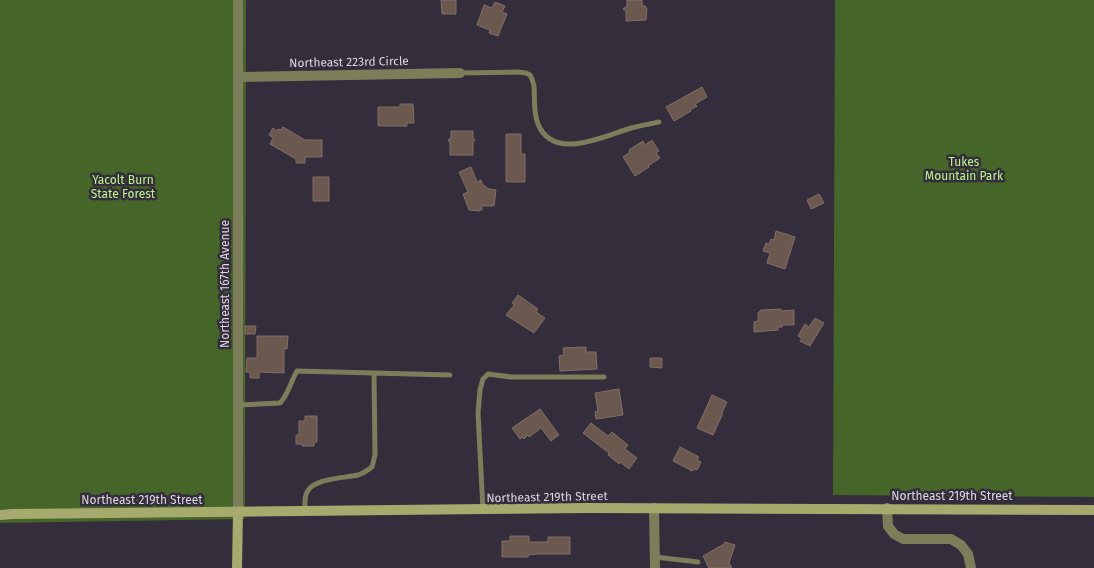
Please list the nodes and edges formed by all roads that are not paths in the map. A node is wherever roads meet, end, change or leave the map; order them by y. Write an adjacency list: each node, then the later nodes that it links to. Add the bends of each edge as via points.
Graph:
1 (238, 0): 3 (street, Northeast 167th Avenue)
2 (460, 73): 3 (street, Northeast 223rd Circle); 4 (lane, via 530,74 537,123 550,139 560,144 590,142)
3 (238, 77): 8 (street, Northeast 167th Avenue)
4 (659, 122)
5 (374, 373): 6 (lane); 8 (lane, via 297,371 280,402); 14 (lane, via 375,455 372,467 360,474 313,485 306,494)
6 (450, 376)
7 (604, 377): 11 (lane, via 488,374 482,379 478,413)
8 (238, 405): 13 (street, Northeast 167th Avenue)
9 (654, 508): 10 (street, Northeast 219th Street); 11 (street, Northeast 219th Street); 16 (street)
10 (887, 508): 12 (street, Northeast 219th Street); 20 (street, via 888,526 894,534 903,539 951,539 968,554)
11 (483, 510): 14 (street, Northeast 219th Street)
12 (1094, 510)
13 (238, 512): 14 (street, Northeast 219th Street); 15 (street, Northeast 219th Street); 18 (street, Northeast 167th Avenue)
14 (305, 512)
15 (0, 515)
16 (655, 557): 17 (lane); 19 (street)
17 (698, 562)
18 (238, 568)
19 (655, 568)
20 (971, 568)

